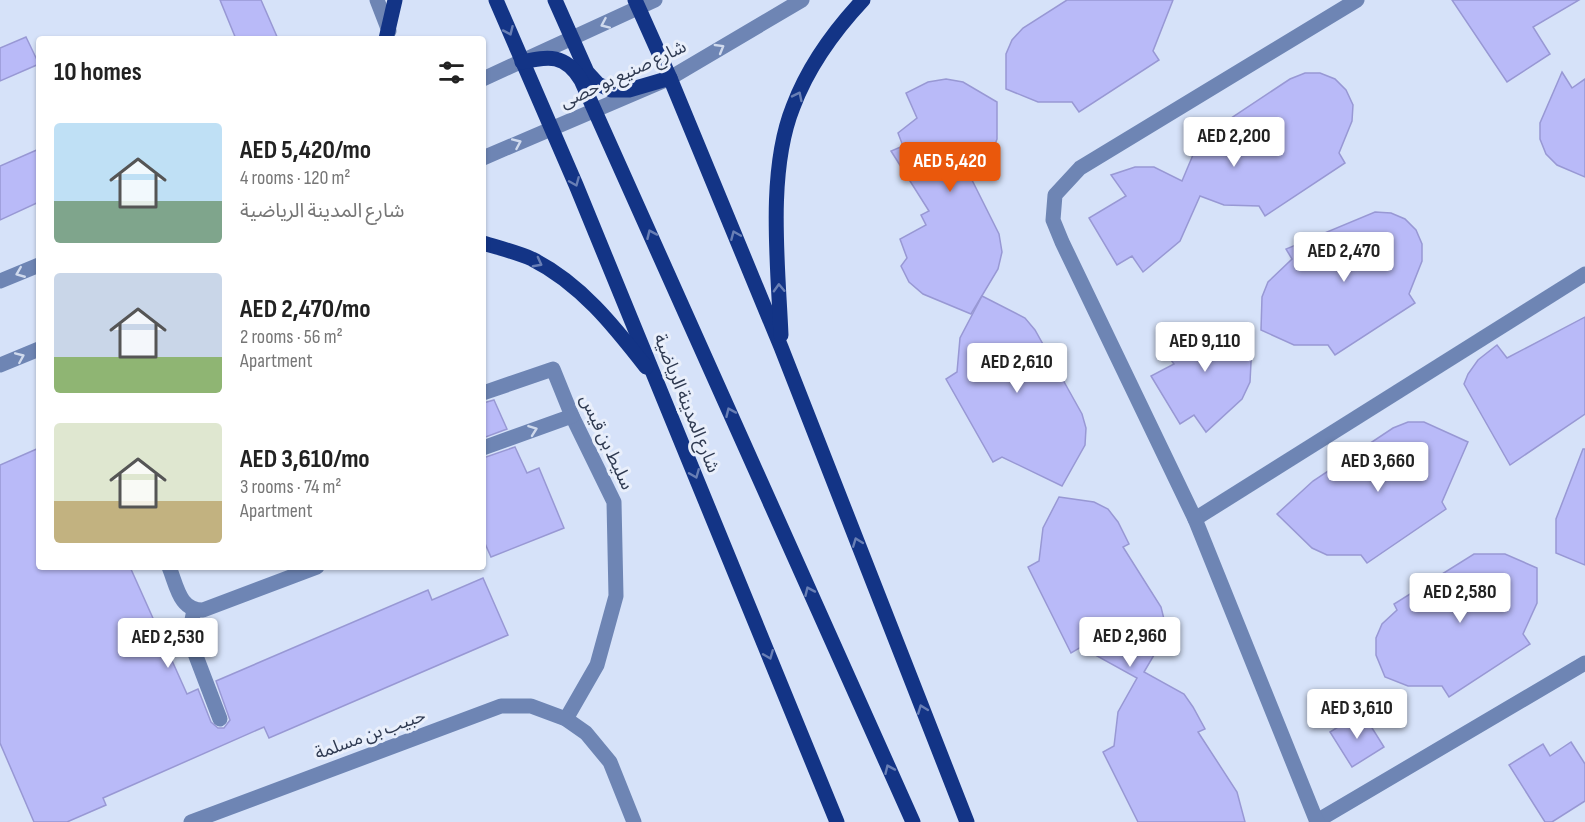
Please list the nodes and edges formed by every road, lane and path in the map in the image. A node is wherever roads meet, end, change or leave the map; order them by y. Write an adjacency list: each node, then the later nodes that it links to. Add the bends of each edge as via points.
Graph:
1 (377, 0): 10 (street)
2 (395, 0): 10 (main road)
3 (496, 0): 12 (main road, شارع المدينة الرياضية, one-way to 12)
4 (555, 0): 11 (main road)
5 (655, 0): 9 (street)
6 (802, 0): 13 (street, شارع صنيع بو حصى, one-way to 6)
7 (863, 0): 22 (main road, one-way to 7, via 777,222 779,169 786,128 814,63)
8 (1357, 0): 29 (street, via 1080,168 1055,195 1053,220 1062,242)
9 (637, 5): 11 (street, one-way to 11); 13 (main road)
10 (388, 35)
11 (572, 39): 12 (street); 13 (main road, via 587,72 605,88 629,90)
12 (522, 62): 14 (street); 15 (main road, via 545,57 568,64 581,80); 16 (main road, شارع المدينة الرياضية)
13 (670, 78): 15 (street, شارع صنيع بو حصى); 22 (main road, one-way to 13)
14 (486, 79)
15 (594, 110): 16 (street, شارع صنيع بو حصى); 39 (main road, one-way to 15)
16 (552, 128): 17 (street, شارع صنيع بو حصى, one-way to 16); 25 (main road, شارع المدينة الرياضية, one-way to 25)
17 (486, 157)
18 (486, 244): 25 (main road, one-way to 25, via 531,259 577,290 618,332)
19 (36, 267): 21 (street, one-way to 21)
20 (1585, 274): 29 (street)
21 (0, 281)
22 (781, 347): 40 (main road, one-way to 22)
23 (36, 350): 24 (street, one-way to 23)
24 (0, 365)
25 (657, 381): 38 (main road, شارع المدينة الرياضية, one-way to 38)
26 (486, 392): 27 (street, سليط بن قيس, via 553,369)
27 (572, 416): 28 (street, one-way to 27); 35 (street, سليط بن قيس, via 614,502 616,596 597,665)
28 (486, 447)
29 (1196, 519): 41 (street)
30 (170, 570): 32 (street, via 184,603)
31 (309, 570): 32 (street)
32 (194, 610): 34 (street, via 191,643)
33 (1585, 663): 41 (street)
34 (220, 719)
35 (566, 719): 36 (street, حبيب بن مسلمة, via 531,706 501,706); 37 (street, via 586,733 610,762)
36 (191, 822)
37 (634, 822)
38 (837, 822)
39 (913, 822)
40 (966, 822)
41 (1317, 822)

